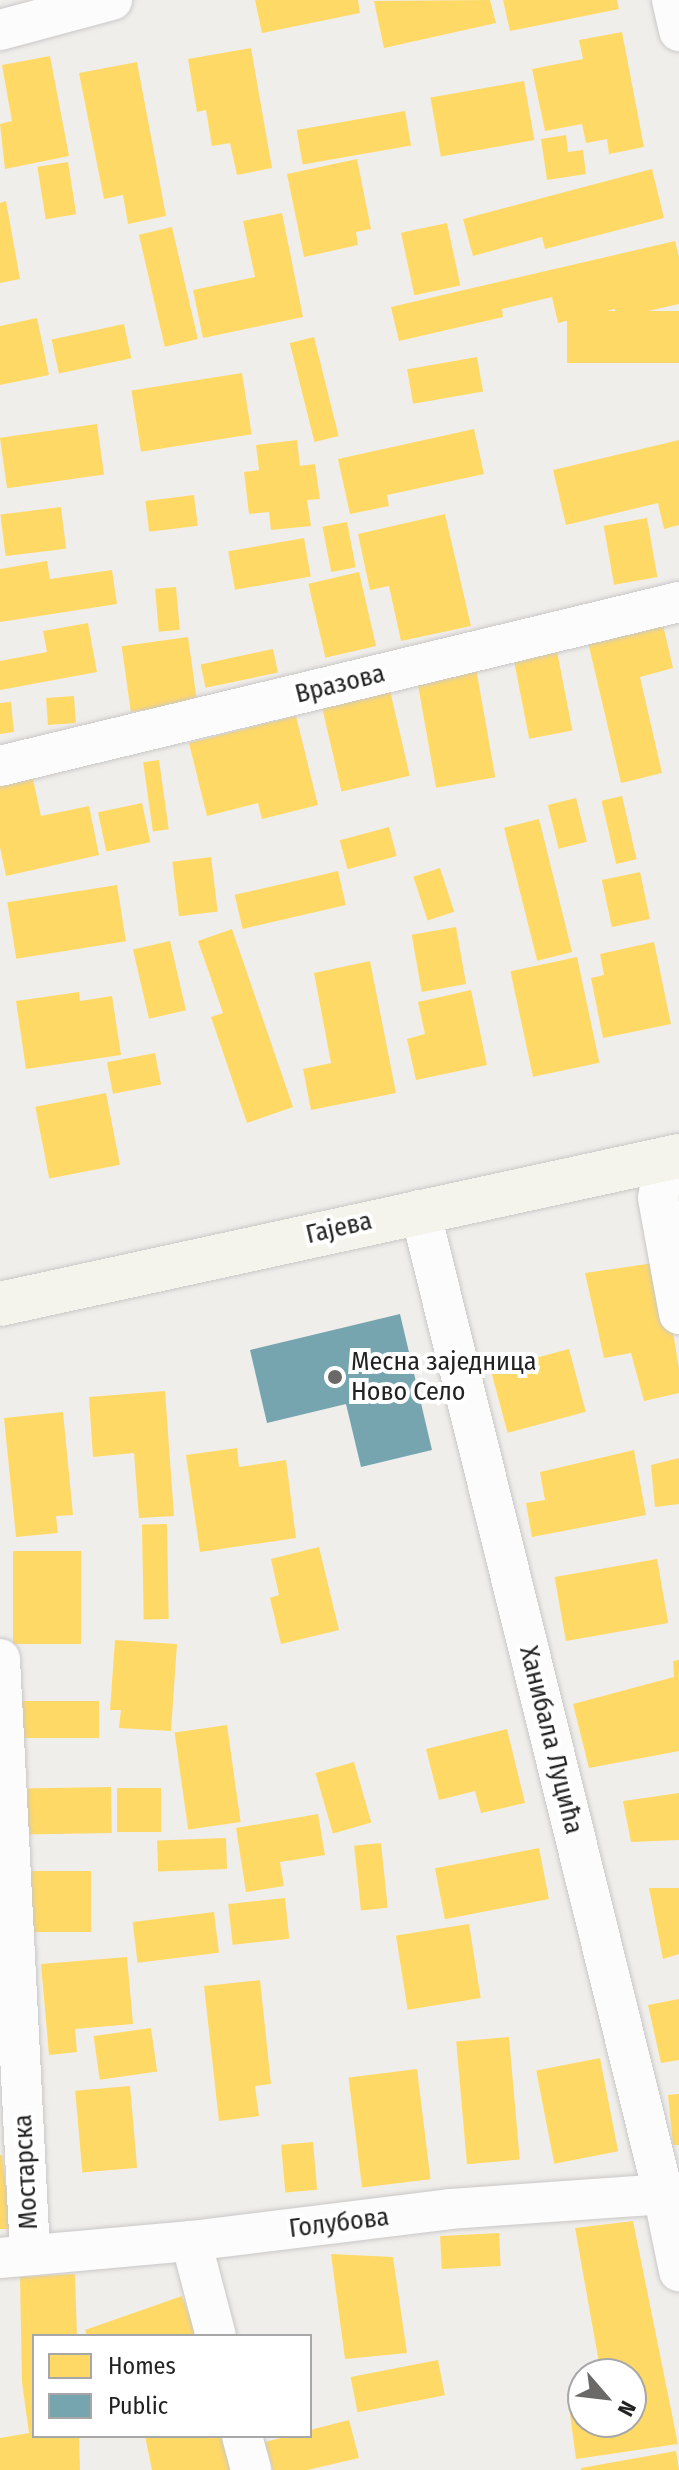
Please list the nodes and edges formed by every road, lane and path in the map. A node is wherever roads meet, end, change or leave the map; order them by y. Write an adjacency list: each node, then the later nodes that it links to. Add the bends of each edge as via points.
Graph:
1 (112, 0): 3 (street)
2 (672, 0): 4 (street)
3 (0, 30)
4 (679, 31)
5 (679, 602): 6 (street, Вразова)
6 (0, 766)
7 (671, 1158): 8 (street, Гајева); 10 (street, via 658,1198)
8 (420, 1210): 9 (street, Гајева); 12 (street, Ханибала Луцића)
9 (0, 1304)
10 (679, 1314)
11 (0, 1659): 14 (street, Мостарска)
12 (671, 2193): 13 (street, Голубова, via 450,2209); 15 (street, Ханибала Луцића)
13 (191, 2241): 14 (street, Голубова); 16 (street)
14 (15, 2256)
15 (679, 2271)
16 (215, 2334)
17 (243, 2438): 18 (street)
18 (251, 2470)

